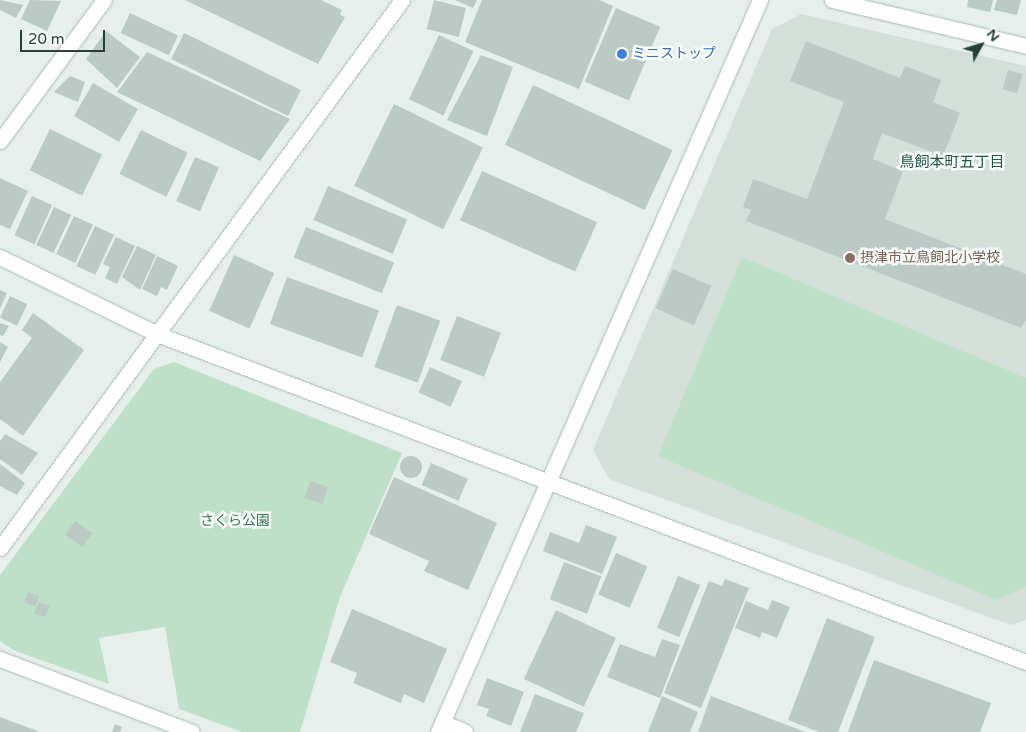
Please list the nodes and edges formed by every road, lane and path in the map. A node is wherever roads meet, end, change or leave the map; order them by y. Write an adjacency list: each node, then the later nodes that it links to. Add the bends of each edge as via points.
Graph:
1 (402, 0): 8 (street)
2 (760, 0): 9 (street)
3 (832, 0): 5 (street)
4 (97, 2): 6 (street)
5 (1026, 46)
6 (0, 141)
7 (0, 257): 8 (street)
8 (157, 334): 9 (street); 10 (street)
9 (547, 481): 12 (street); 13 (street)
10 (2, 541)
11 (0, 659): 14 (street)
12 (1026, 662)
13 (440, 727): 15 (street)
14 (192, 732)
15 (465, 732)

